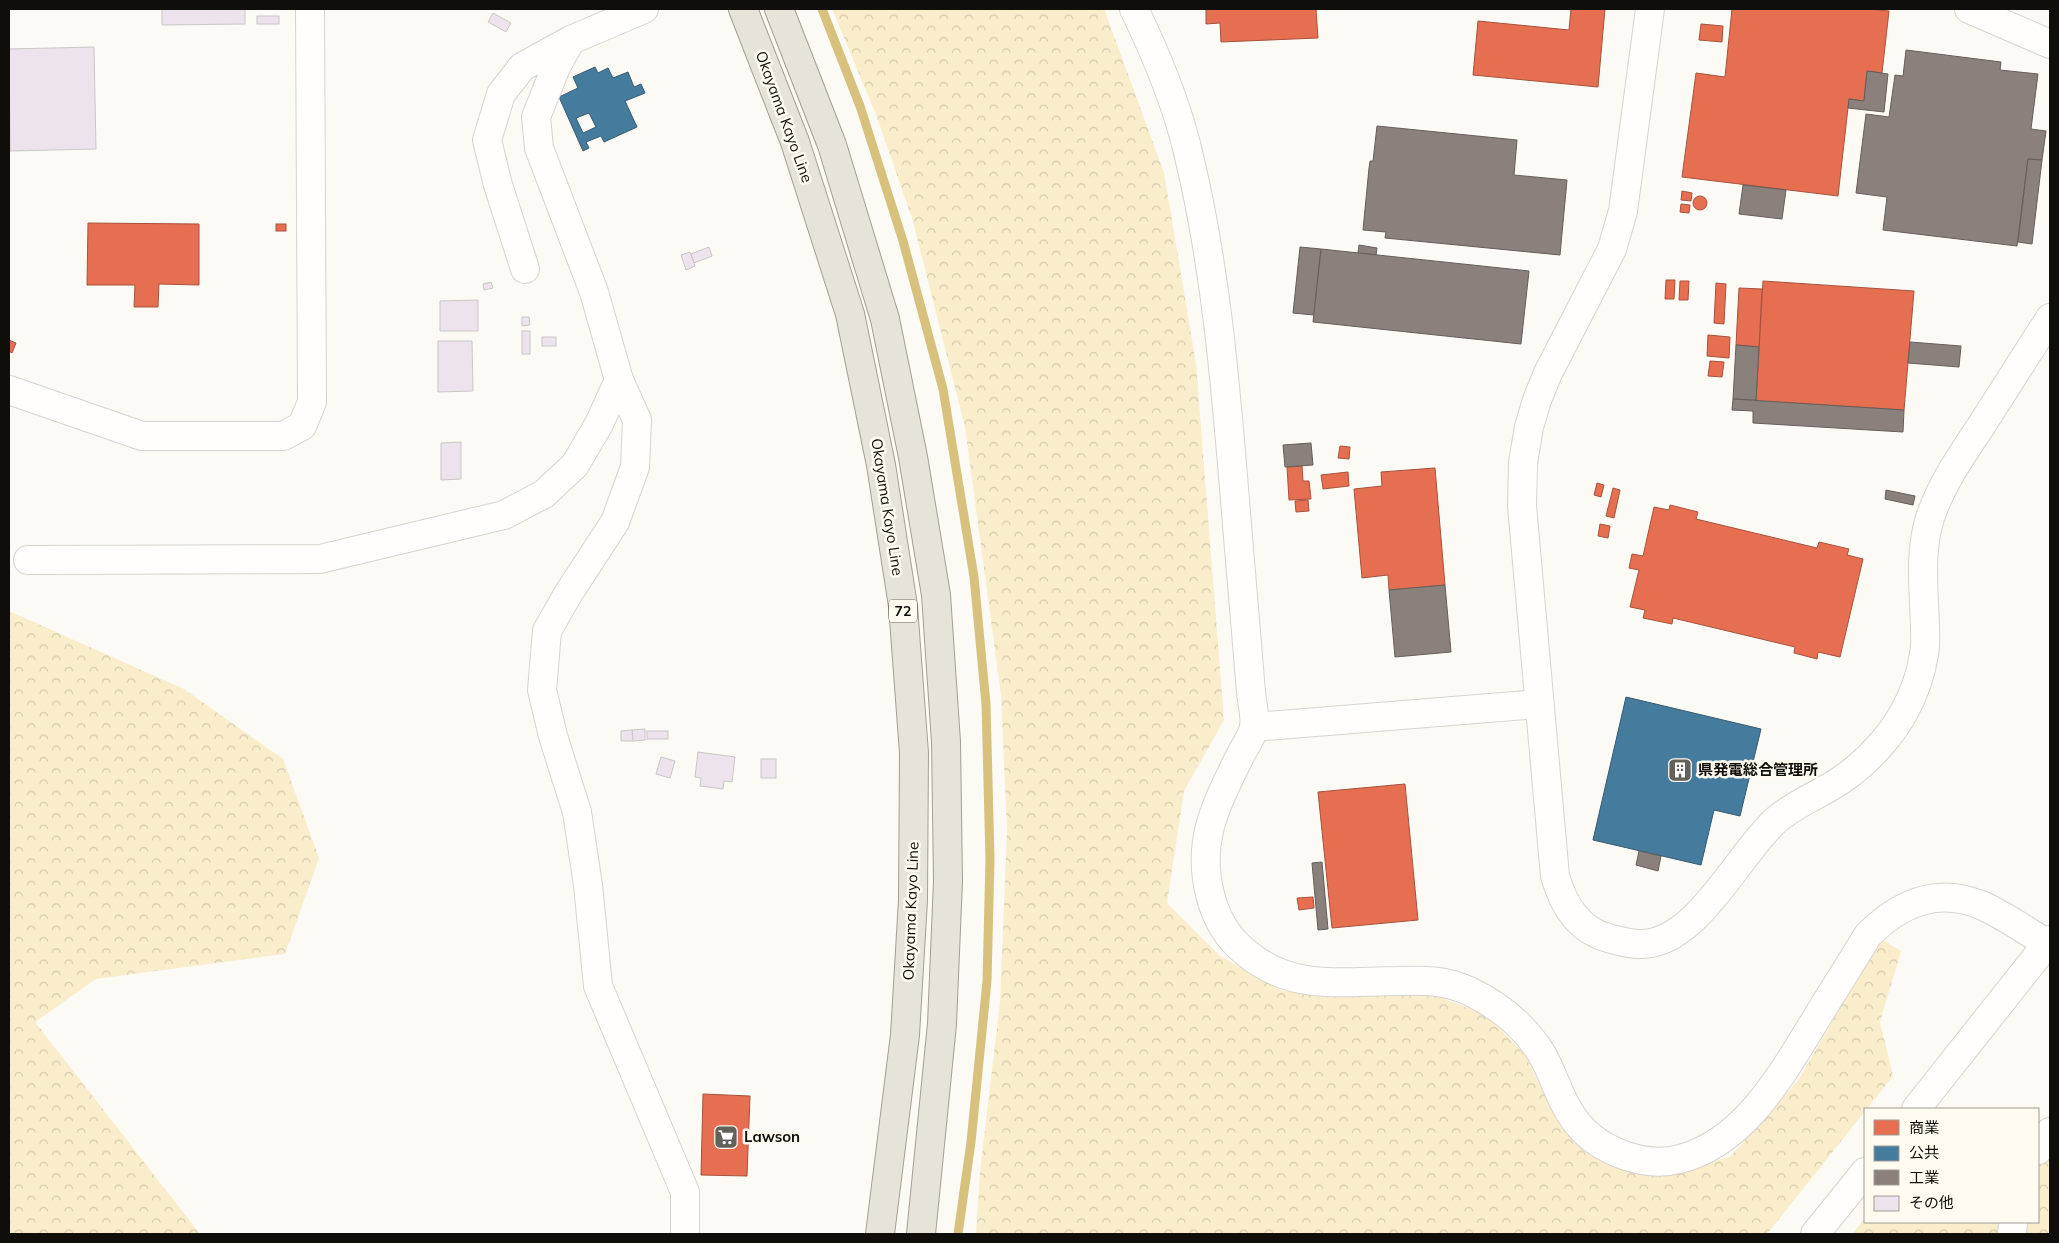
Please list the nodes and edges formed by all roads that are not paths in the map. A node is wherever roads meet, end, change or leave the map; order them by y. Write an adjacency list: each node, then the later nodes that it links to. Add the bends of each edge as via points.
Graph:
1 (310, 9): 13 (street, via 312,402 302,426 283,436 142,436)
2 (644, 9): 8 (street)
3 (743, 9): 23 (main road, Okayama Kayo Line / 72, via 795,142 850,314 881,465 903,606 914,753 913,900 905,1034)
4 (779, 9): 24 (main road, 72, via 832,145 885,319 936,595 946,742 948,881 942,1024)
5 (1134, 9): 16 (street, via 1157,56 1185,141 1205,236 1222,354)
6 (1650, 9): 15 (street, via 1623,211 1612,249 1548,372 1529,427 1523,463 1522,506)
7 (1969, 9): 9 (street)
8 (571, 40): 10 (street, via 522,67 501,94 487,140); 12 (street, via 556,67 536,118 539,148 594,292)
9 (2050, 44)
10 (525, 269)
11 (2050, 318): 15 (street, via 1941,490 1930,519 1923,570 1925,653 1916,688 1902,716 1885,739 1844,779 1802,802 1757,839 1704,908 1676,933 1642,944 1601,936 1584,926 1561,897 1555,876)
12 (619, 380): 14 (street, via 600,424 575,465 544,494 504,514 320,560); 22 (street, via 637,420 635,467 615,522 547,631 542,690 577,812 598,986 685,1192)
13 (9, 390)
14 (28, 560)
15 (1539, 704): 16 (street)
16 (1254, 727): 17 (street, via 1216,807 1204,854 1206,878 1216,914 1234,943 1253,960 1281,975 1306,982 1436,980 1467,990 1520,1025 1541,1051 1570,1114 1587,1134 1631,1158 1678,1160 1698,1152 1736,1127 1764,1098 1787,1065 1868,935 1898,910 1920,901 1964,899)
17 (2049, 942): 18 (street)
18 (1917, 1108)
19 (2050, 1132): 20 (street)
20 (2039, 1148)
21 (1864, 1173): 25 (street)
22 (685, 1234)
23 (880, 1234)
24 (921, 1234)
25 (1815, 1234)

